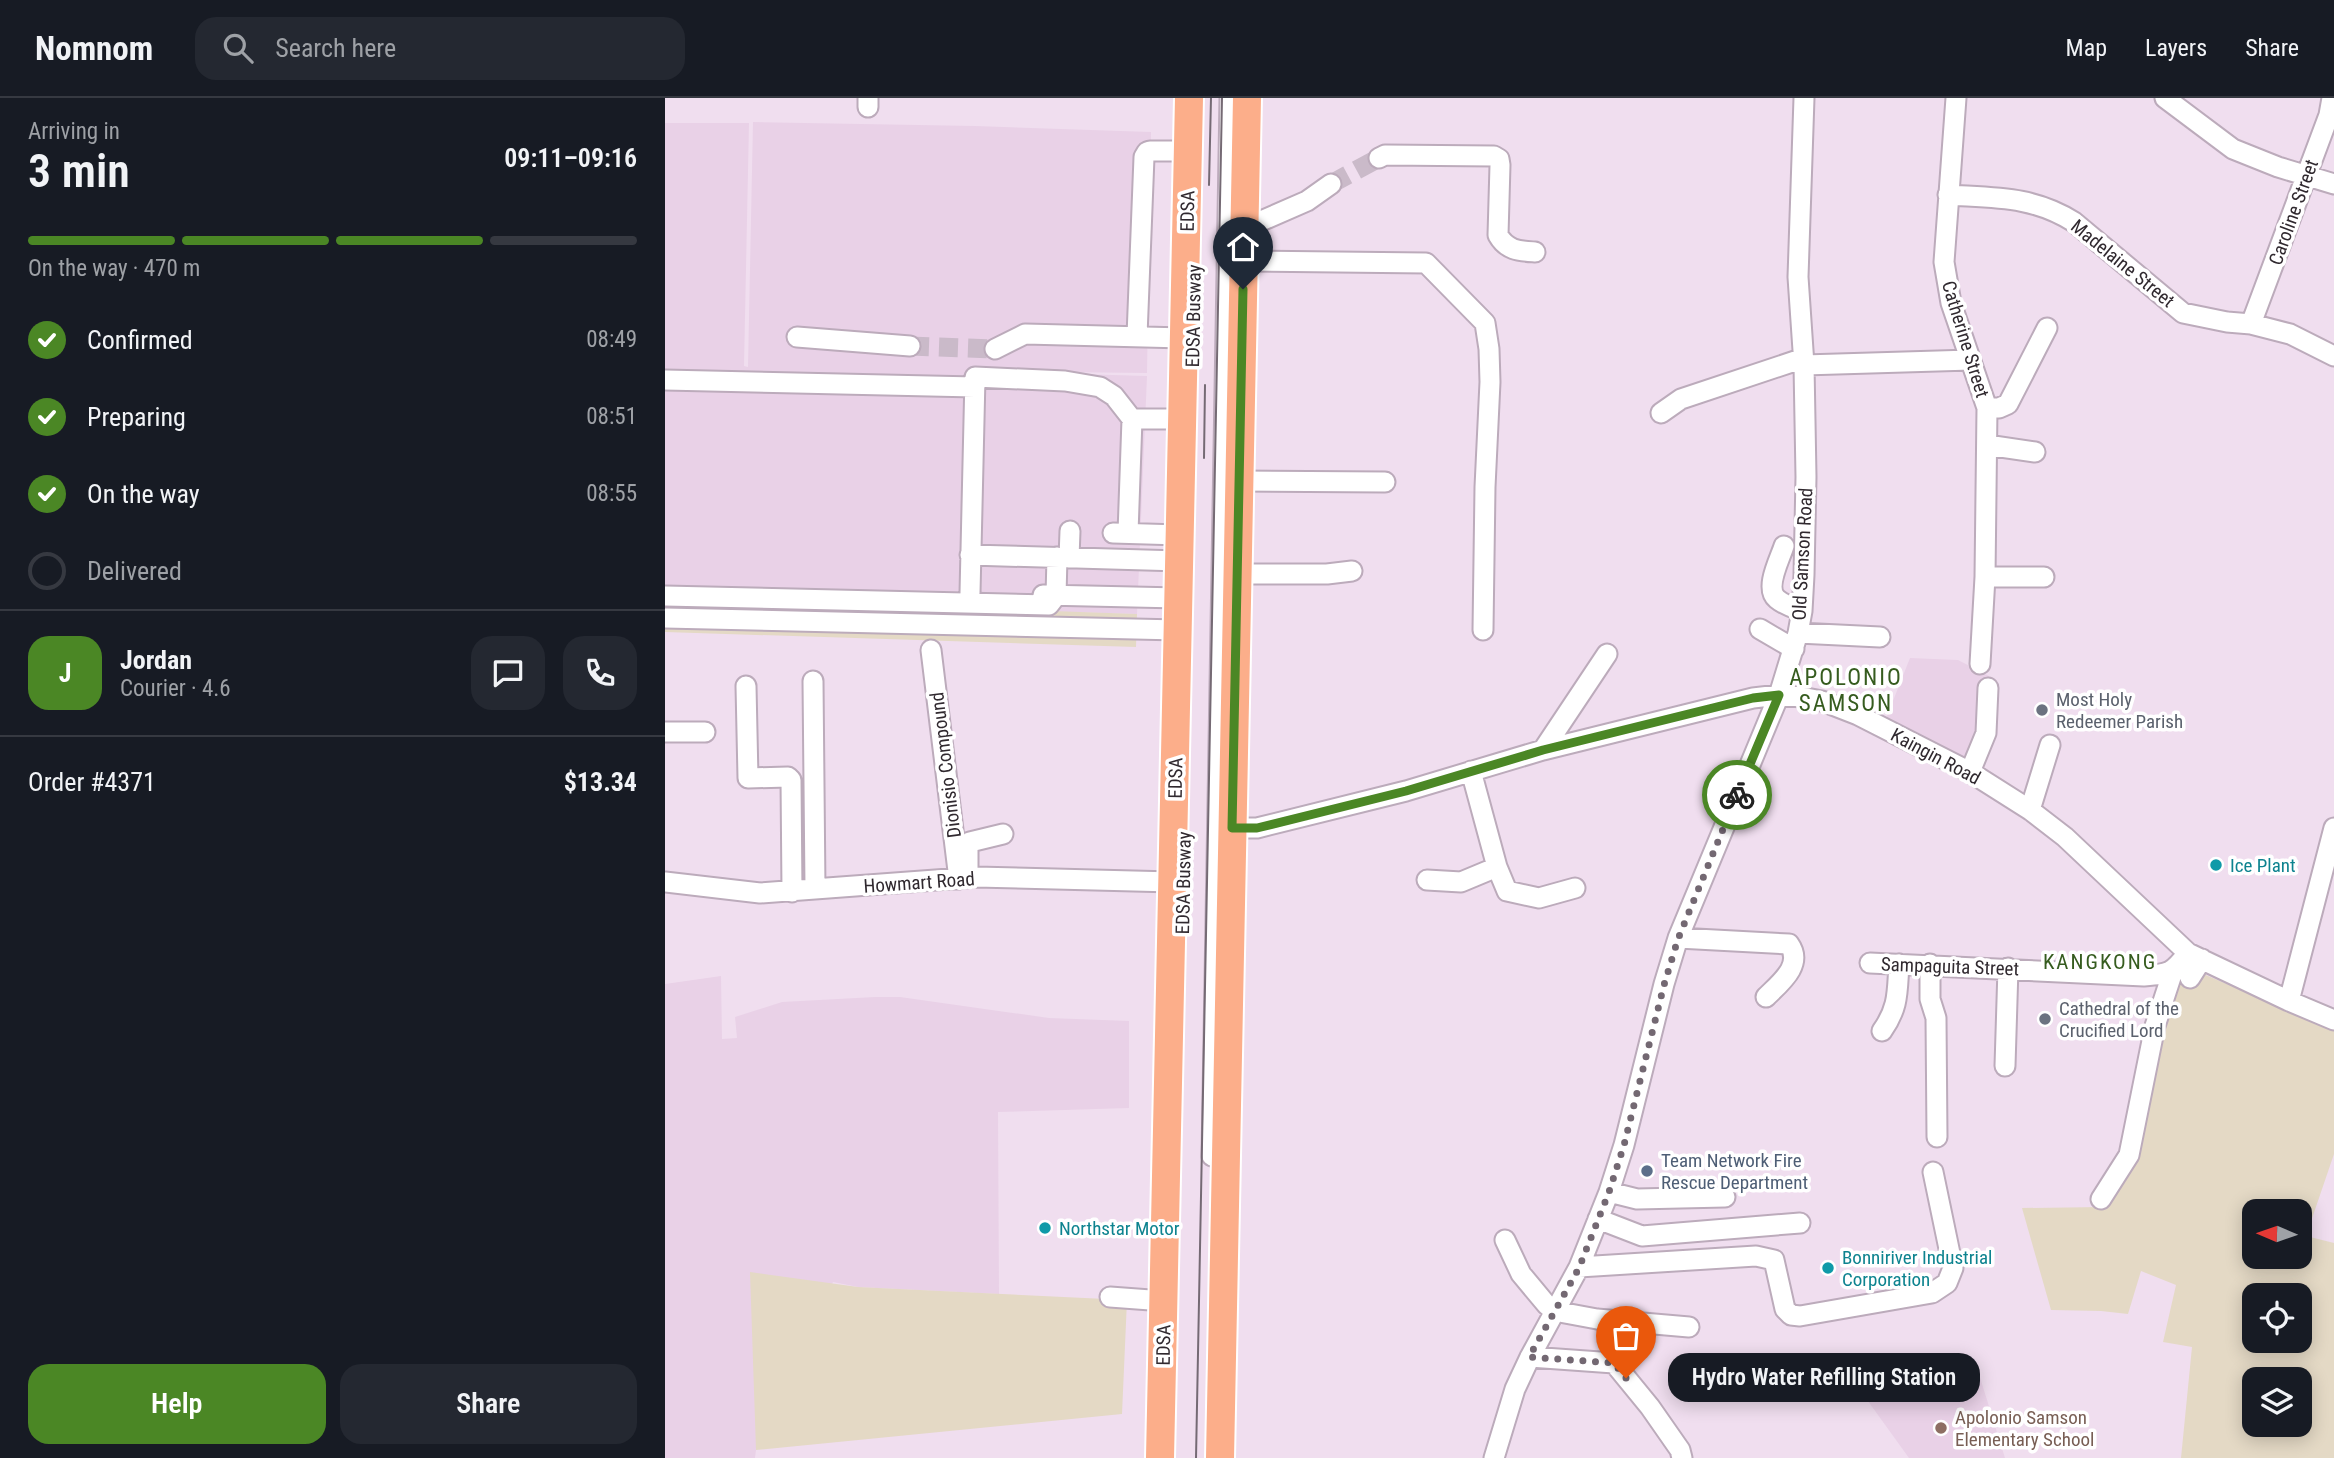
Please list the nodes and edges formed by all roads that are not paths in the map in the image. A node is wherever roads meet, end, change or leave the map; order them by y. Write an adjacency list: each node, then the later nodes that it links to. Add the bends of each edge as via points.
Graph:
1 (1189, 98): 9 (highway, EDSA)
2 (1197, 98): 110 (street, EDSA Busway)
3 (1230, 98): 111 (street, EDSA Busway)
4 (1247, 98): 15 (highway)
5 (1804, 98): 27 (street, Old Samson Road, via 1798,277)
6 (1956, 98): 14 (street, Catherine Street)
7 (2165, 98): 11 (street, via 2233,149)
8 (2332, 98): 11 (street, Caroline Street)
9 (1188, 151): 20 (street, via 1147,152 1144,158); 22 (highway, EDSA)
10 (1379, 158): 16 (street, via 1499,159 1499,235 1510,248)
11 (2306, 175): 13 (street); 18 (street, Caroline Street)
12 (1331, 184): 15 (street, via 1307,201)
13 (2334, 184)
14 (1948, 195): 18 (street, Madelaine Street, via 2010,198 2058,212 2183,313); 26 (street, Catherine Street, via 1944,262 1951,303)
15 (1245, 228): 17 (highway)
16 (1535, 252)
17 (1244, 261): 36 (highway); 55 (street, via 1426,263 1485,323 1490,382)
18 (2251, 324): 25 (street, Madelaine Street, via 2290,334)
19 (2047, 328): 30 (street, via 2008,404)
20 (1137, 336): 22 (street); 24 (street, via 1025,334)
21 (797, 337): 23 (street)
22 (1184, 338): 33 (highway, EDSA)
23 (910, 346)
24 (995, 348)
25 (2334, 356)
26 (1971, 360): 27 (street); 30 (street, Catherine Street)
27 (1804, 361): 31 (street, via 1681,399); 51 (street, Old Samson Road)
28 (665, 380): 29 (street)
29 (975, 387): 32 (street, via 975,377 1087,384 1108,391); 41 (street)
30 (1987, 408): 34 (street, Catherine Street)
31 (1661, 413)
32 (1132, 419): 33 (street); 40 (street, via 1121,533)
33 (1183, 419): 40 (highway, EDSA)
34 (1987, 445): 35 (street); 45 (street, Catherine Street)
35 (2035, 452)
36 (1239, 481): 37 (street); 44 (highway)
37 (1385, 482)
38 (1070, 531): 42 (street)
39 (1784, 546): 51 (street, via 1772,592 1776,599)
40 (1180, 548): 42 (street); 50 (highway, EDSA)
41 (970, 555): 42 (street); 49 (street)
42 (1063, 558): 48 (street)
43 (1352, 571): 44 (street)
44 (1237, 574): 72 (highway)
45 (1985, 577): 46 (street); 60 (street, Catherine Street)
46 (2044, 577)
47 (665, 596): 49 (street)
48 (1056, 596): 49 (street); 50 (street)
49 (962, 598)
50 (1179, 598): 54 (highway, EDSA)
51 (1802, 611): 57 (street, Old Samson Road)
52 (665, 618): 54 (street)
53 (1760, 629): 57 (street)
54 (1178, 630): 79 (highway, EDSA)
55 (1483, 631)
56 (1880, 637): 57 (street)
57 (1796, 641): 64 (street, Old Samson Road)
58 (931, 650): 76 (street, Dionisio Compound)
59 (1607, 654): 68 (street)
60 (1980, 664)
61 (813, 681): 80 (street)
62 (746, 686): 82 (street, via 748,778 791,780)
63 (1988, 688): 70 (street, via 1986,733)
64 (1779, 695): 68 (street, Kaingin Road); 70 (street, Kaingin Road, via 1822,701 1858,715); 83 (street, Old Samson Road)
65 (665, 732): 66 (street)
66 (705, 732)
67 (2050, 745): 71 (street)
68 (1543, 750): 69 (street, Kaingin Road)
69 (1471, 771): 72 (street, Kaingin Road, via 1270,825); 75 (street)
70 (1970, 772): 71 (street, Kaingin Road)
71 (2030, 810): 84 (street, Kaingin Road)
72 (1232, 828): 112 (highway)
73 (2334, 828): 91 (street)
74 (1003, 834): 76 (street, via 970,842)
75 (1497, 867): 77 (street, via 1461,883); 81 (street, via 1507,891 1539,898)
76 (963, 878): 79 (street, Howmart Road); 80 (street, Howmart Road)
77 (1427, 880)
78 (665, 882): 82 (street, Howmart Road, via 732,891)
79 (1173, 882): 105 (highway, EDSA)
80 (815, 888): 82 (street, Howmart Road)
81 (1576, 888)
82 (792, 892)
83 (1678, 939): 90 (street, via 1789,944 1791,971); 97 (street, Old Samson Road)
84 (2195, 956): 89 (street); 91 (street, Kaingin Road)
85 (1870, 963): 86 (street, Sampaguita Street)
86 (1899, 964): 87 (street, Sampaguita Street); 93 (street, via 1896,1003)
87 (1930, 964): 88 (street, Sampaguita Street); 95 (street, via 1930,999 1936,1018)
88 (2008, 968): 89 (street, Sampaguita Street); 94 (street)
89 (2181, 974): 99 (street, via 2155,1026 2129,1155)
90 (1766, 998)
91 (2289, 1001): 92 (street, Kaingin Road)
92 (2334, 1020)
93 (1882, 1031)
94 (2005, 1066)
95 (1937, 1137)
96 (1933, 1172): 103 (street, via 1953,1268 1947,1283 1932,1293 1800,1317 1785,1309 1774,1260 1756,1256)
97 (1609, 1192): 98 (street, via 1637,1199); 100 (street, Old Samson Road)
98 (1725, 1197)
99 (2101, 1199)
100 (1598, 1219): 101 (street, via 1642,1236); 103 (street, Old Samson Road)
101 (1800, 1223)
102 (1506, 1240): 106 (street, via 1521,1273)
103 (1579, 1268): 106 (street, Old Samson Road)
104 (1110, 1297): 105 (street)
105 (1164, 1301): 109 (highway, EDSA)
106 (1554, 1311): 107 (street); 108 (street, Old Samson Road)
107 (1689, 1327)
108 (1529, 1357): 113 (street, Old Samson Road); 114 (street, via 1614,1363 1650,1407)
109 (1160, 1458)
110 (1172, 1458)
111 (1207, 1458)
112 (1220, 1458)
113 (1494, 1458)
114 (1682, 1458)

